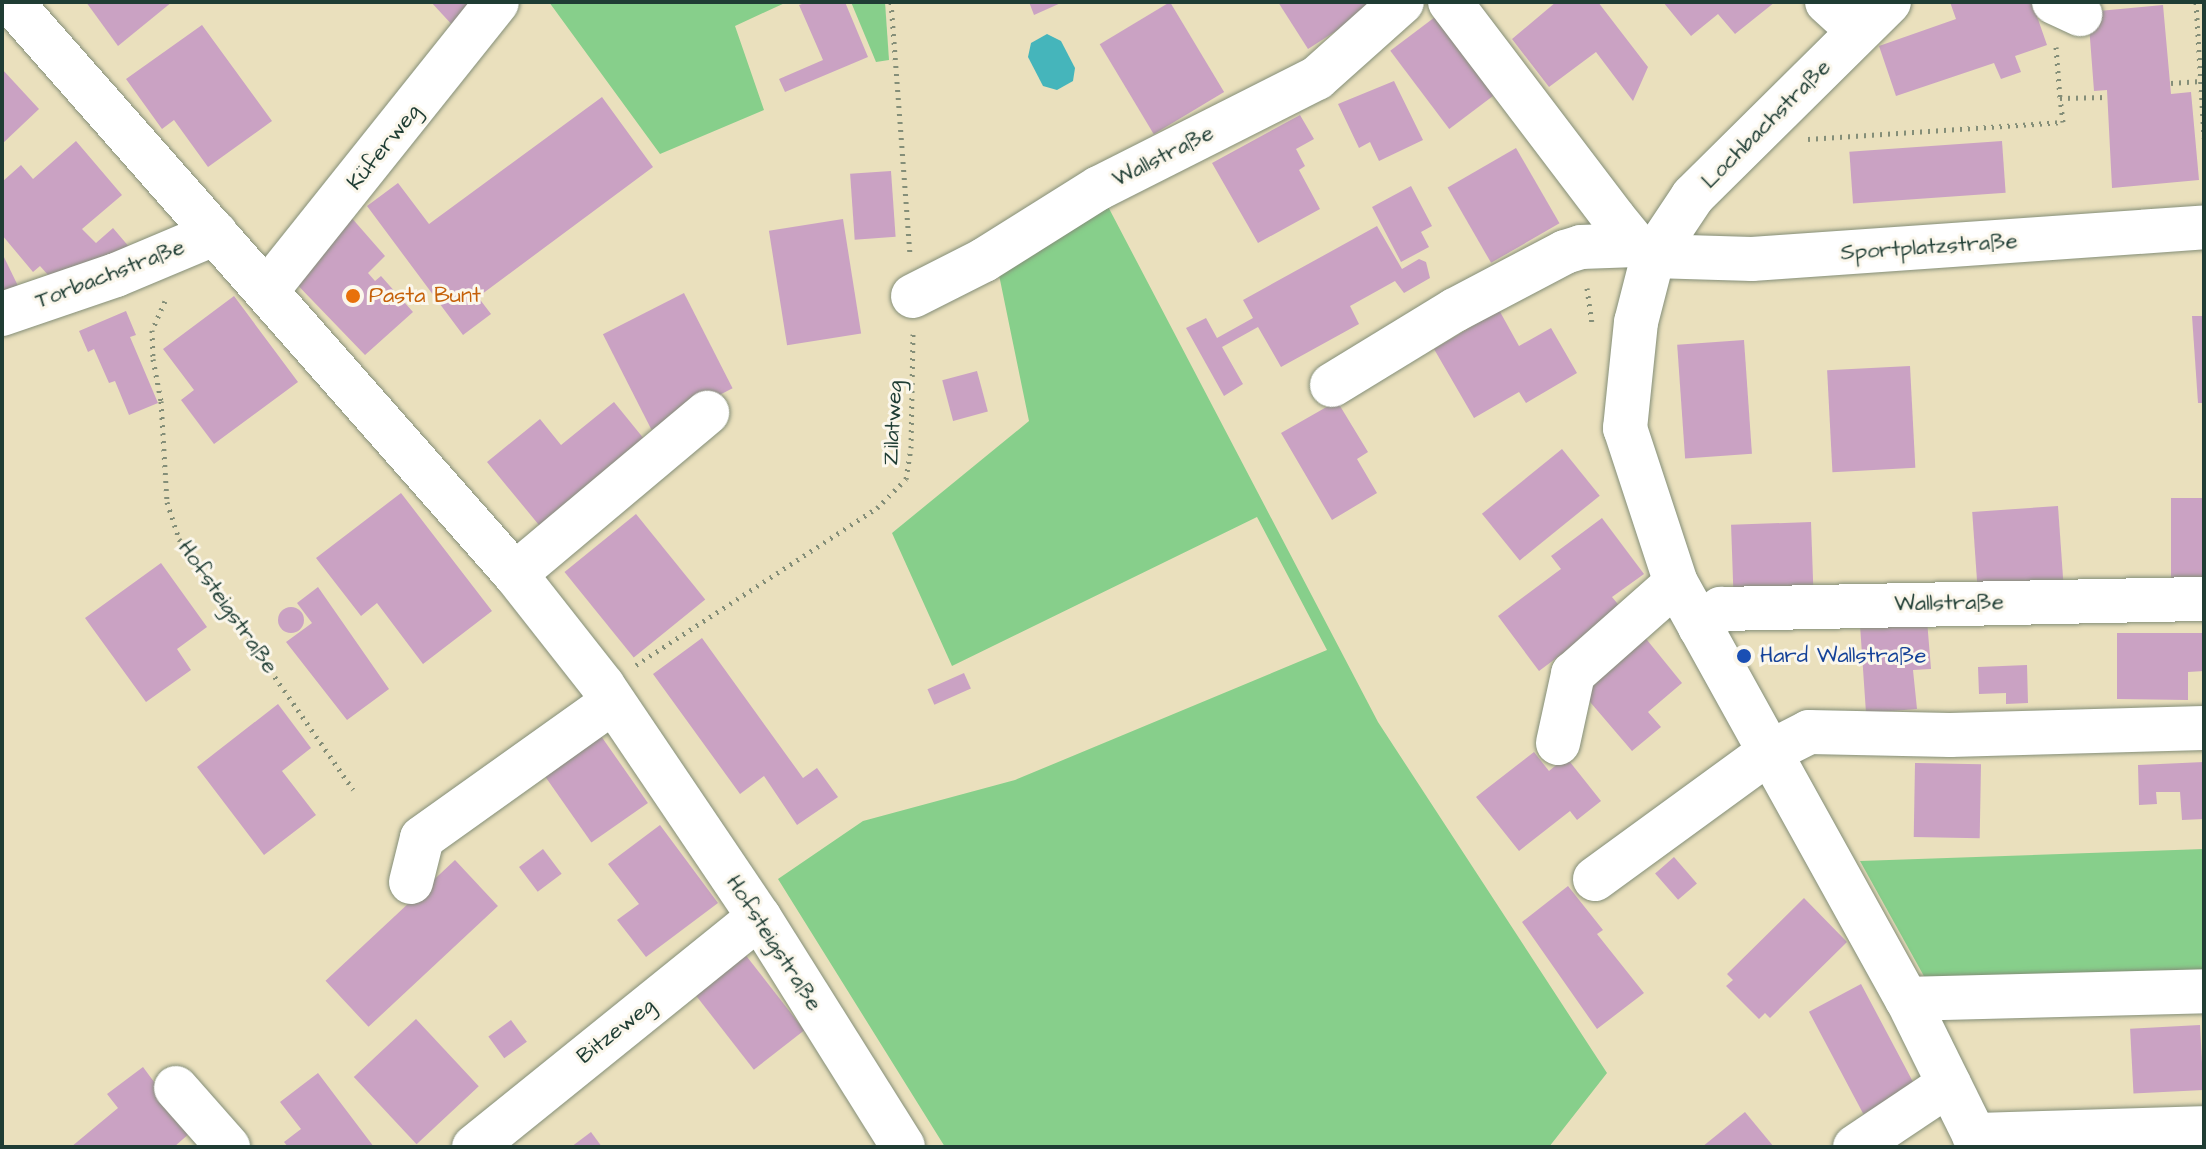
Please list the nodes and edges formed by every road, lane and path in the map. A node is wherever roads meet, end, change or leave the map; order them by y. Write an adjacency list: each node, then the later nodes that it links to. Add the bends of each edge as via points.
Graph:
1 (11, 2): 18 (street, Hofsteigstraße)
2 (497, 2): 20 (street, Küferweg)
3 (891, 2): 22 (path, Zilatweg)
4 (1402, 2): 22 (street, Wallstraße, via 1317,78 1099,188 984,260)
5 (1450, 2): 19 (street)
6 (1827, 2): 8 (street)
7 (2196, 2): 10 (path)
8 (1874, 17): 19 (street, Lochbachstraße)
9 (2063, 18): 14 (path)
10 (2201, 81): 11 (path); 12 (path)
11 (2171, 83)
12 (2202, 90): 15 (path)
13 (2108, 97): 14 (path)
14 (2060, 98): 16 (path, via 2063,122)
15 (2204, 138)
16 (1796, 140)
17 (2204, 227): 19 (street, Sportplatzstraße, via 1750,260)
18 (216, 233): 20 (street, Hofsteigstraße); 23 (street, Torbachstraße)
19 (1644, 250): 24 (street, via 1581,247 1565,252 1455,310); 27 (street, via 1625,428)
20 (268, 289): 26 (street, Hofsteigstraße)
21 (172, 291): 34 (path, Hofsteigstraße, via 152,330 167,502 179,539)
22 (913, 296): 30 (path, Zilatweg, via 906,479 877,508)
23 (2, 314)
24 (1332, 385)
25 (707, 413): 26 (street)
26 (515, 574): 30 (street, Hofsteigstraße)
27 (1676, 583): 29 (street); 32 (street, via 1573,674)
28 (2204, 599): 29 (street, Wallstraße, via 1864,594 1721,609)
29 (1700, 627): 33 (street)
30 (608, 694): 36 (street, via 422,838); 37 (street, Hofsteigstraße)
31 (2204, 728): 33 (street, via 1950,735 1809,732)
32 (1558, 743)
33 (1768, 753): 35 (street); 39 (street)
34 (353, 789)
35 (1595, 879)
36 (411, 882)
37 (759, 917): 45 (street, Bitzeweg); 46 (street, Hofsteigstraße)
38 (2204, 991): 39 (street)
39 (1907, 999): 40 (street)
40 (1949, 1084): 43 (street); 47 (street)
41 (176, 1088): 44 (street)
42 (2204, 1128): 43 (street)
43 (1977, 1141)
44 (228, 1147)
45 (474, 1147)
46 (903, 1147)
47 (1855, 1147)

